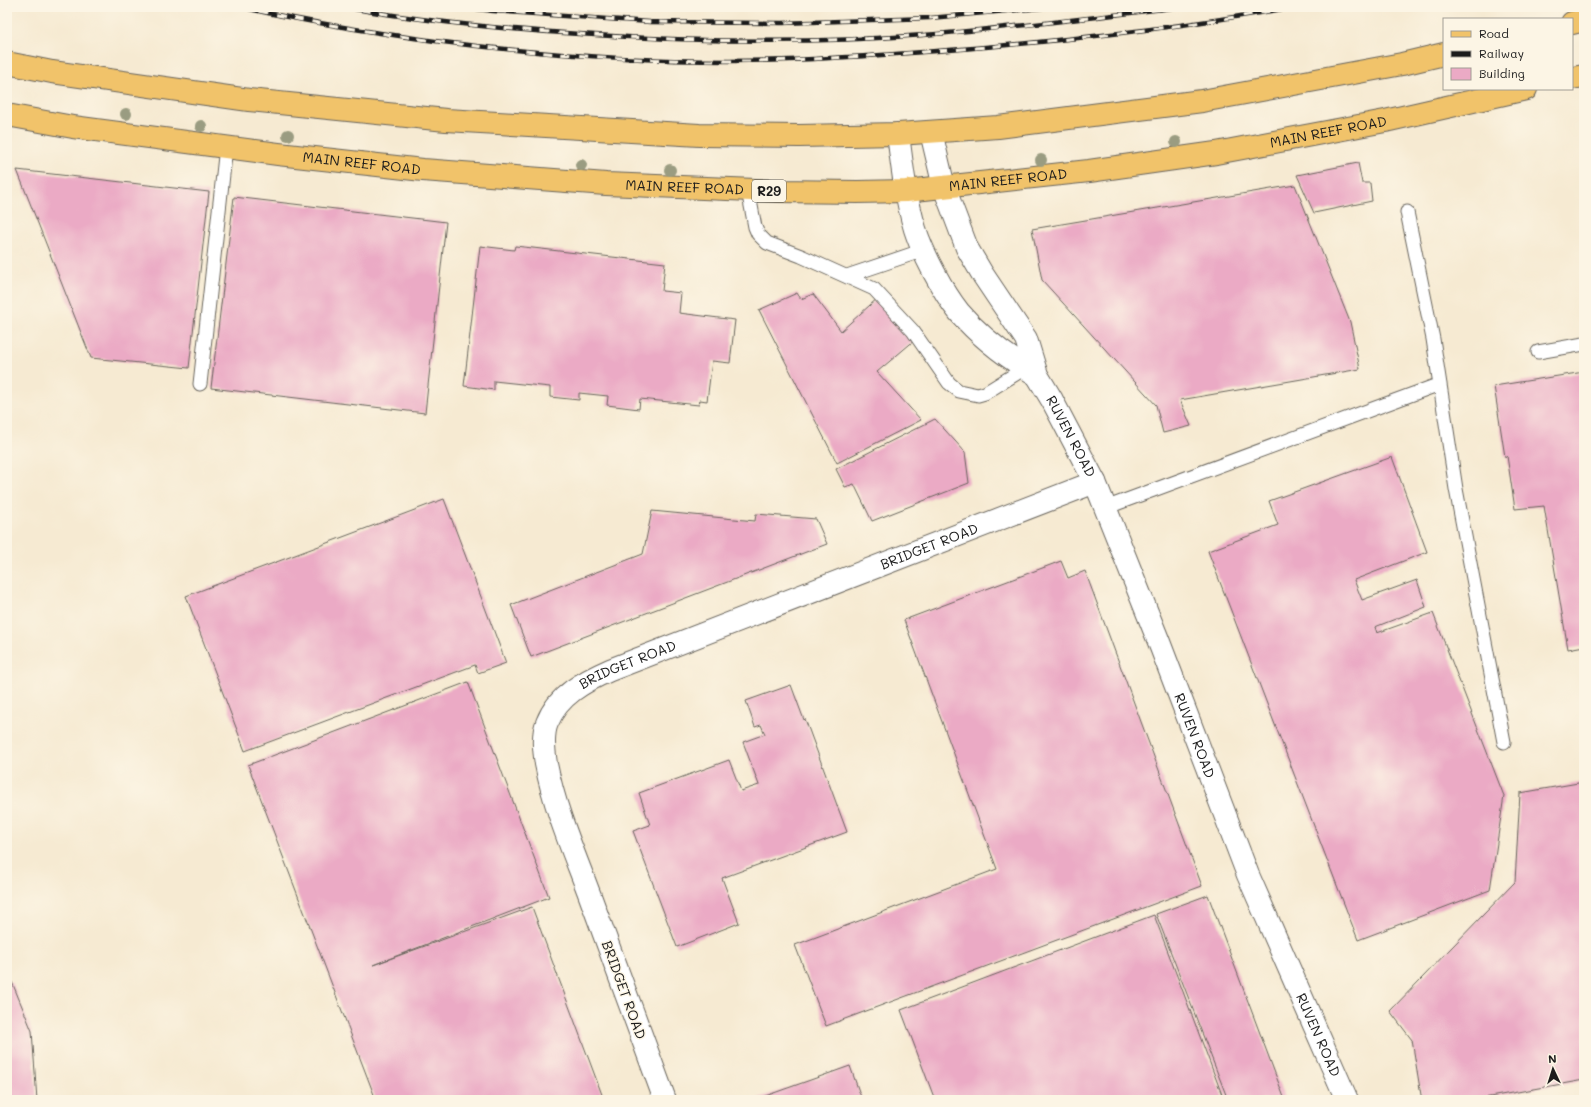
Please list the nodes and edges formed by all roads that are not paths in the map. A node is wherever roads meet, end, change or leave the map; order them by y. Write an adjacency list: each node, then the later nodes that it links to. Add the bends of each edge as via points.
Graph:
1 (1584, 20): 2 (main road)
2 (1573, 23)
3 (1443, 54): 9 (main road, via 1202,101 998,127)
4 (7, 63): 10 (main road, via 52,72 249,100 446,120 699,135)
5 (1584, 76): 6 (main road)
6 (1573, 78)
7 (1522, 90): 12 (main road, MAIN REEF ROAD / R29, via 1385,121 1216,153 1089,171)
8 (7, 115): 11 (main road, MAIN REEF ROAD / R29, via 72,127)
9 (932, 132): 10 (main road); 12 (street, RUVEN ROAD)
10 (898, 134): 14 (street, RUVEN ROAD)
11 (226, 147): 13 (main road, MAIN REEF ROAD / R29, via 422,170 606,184); 21 (lane)
12 (944, 187): 14 (main road, MAIN REEF ROAD / R29); 20 (street, RUVEN ROAD, via 967,248 1026,339)
13 (748, 190): 14 (main road, MAIN REEF ROAD / R29); 17 (lane, via 755,227 767,243)
14 (906, 191): 16 (street, RUVEN ROAD)
15 (1407, 212): 22 (lane)
16 (924, 250): 17 (lane); 20 (street, RUVEN ROAD, via 943,288 959,312 1000,351)
17 (847, 276): 20 (lane, via 879,294 912,331 949,383 959,391 978,395 985,393)
18 (1584, 344): 19 (lane)
19 (1538, 352)
20 (1032, 369): 23 (street, RUVEN ROAD, via 1052,400)
21 (200, 384)
22 (1440, 384): 24 (lane); 25 (lane, via 1456,489)
23 (1095, 482): 24 (street, RUVEN ROAD); 26 (street, BRIDGET ROAD, via 610,670 573,689 553,711 547,724 544,743 546,764 559,815)
24 (1105, 508): 27 (street, RUVEN ROAD, via 1248,874)
25 (1504, 742)
26 (665, 1100)
27 (1347, 1100)

